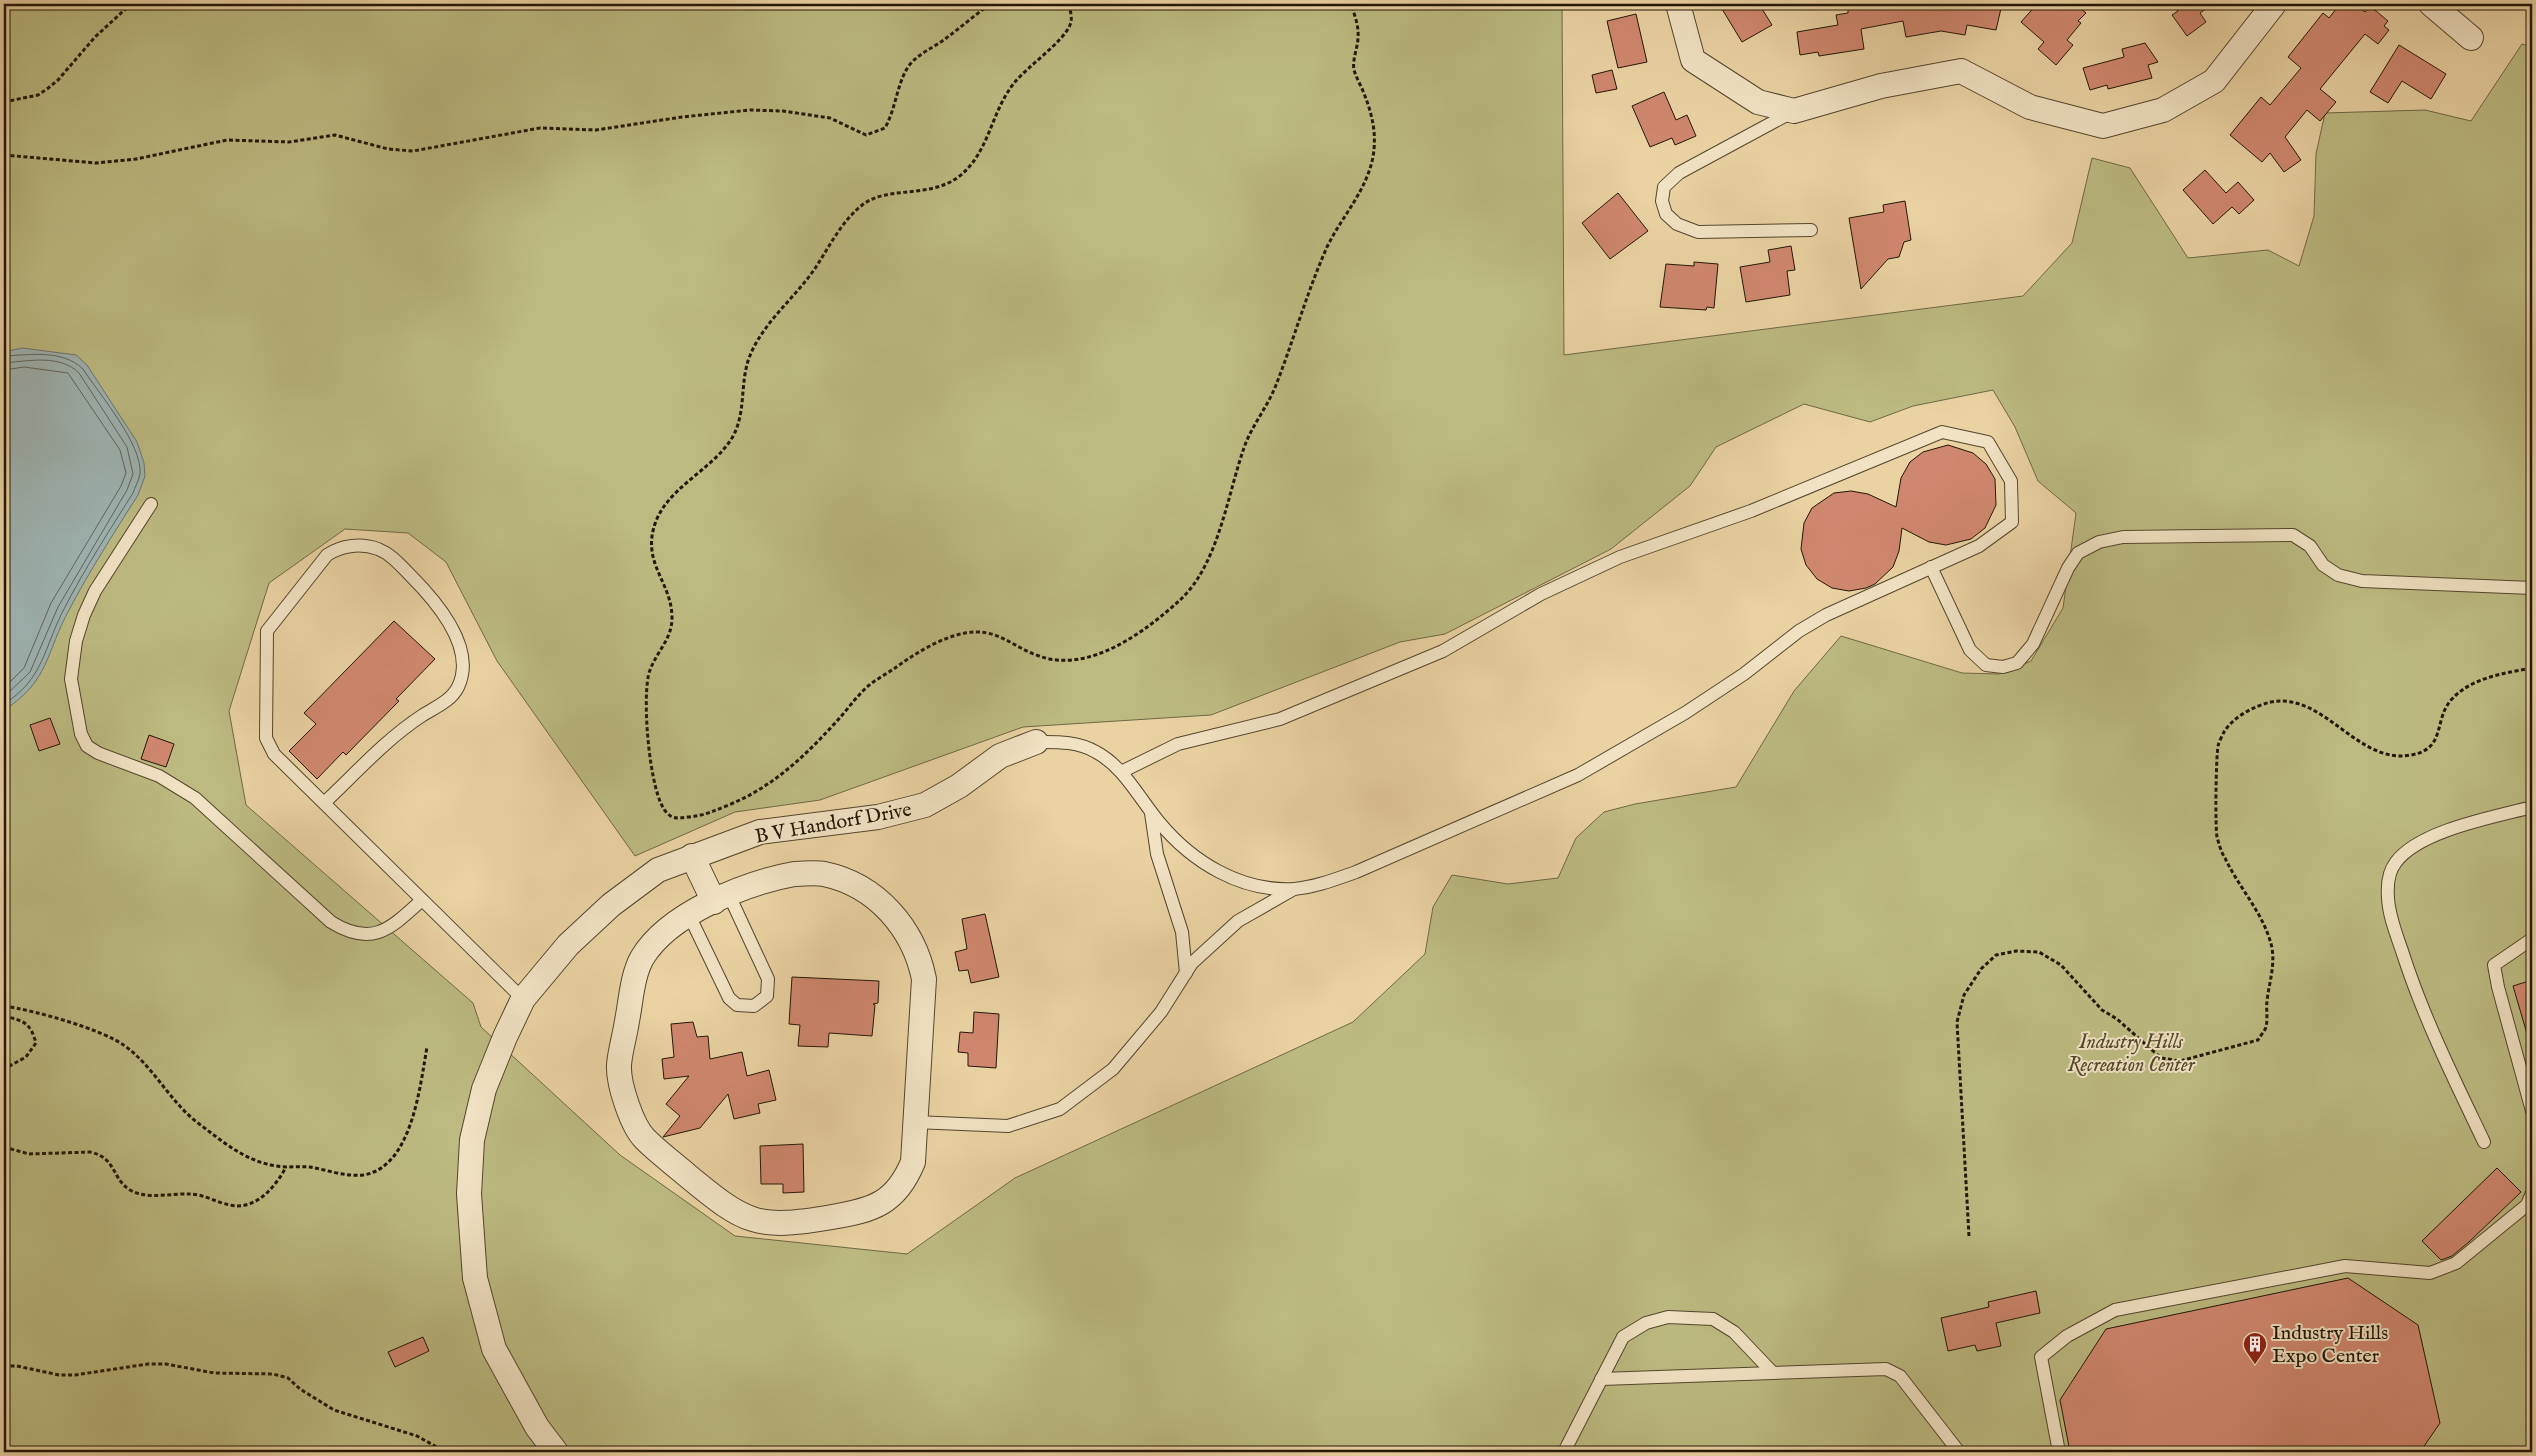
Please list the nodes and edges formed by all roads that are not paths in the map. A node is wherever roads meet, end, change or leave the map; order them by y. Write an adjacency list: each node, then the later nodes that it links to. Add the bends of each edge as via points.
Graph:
1 (1678, 4): 5 (street, via 1693,60 1758,102)
2 (2274, 4): 5 (street, via 2214,81 2163,110 2104,126 2030,107 1961,71 1881,86)
3 (2431, 4): 4 (street)
4 (2471, 38)
5 (1794, 111): 6 (lane, via 1679,173 1664,188 1662,201 1666,214 1677,224 1698,232)
6 (1811, 230)
7 (151, 504): 18 (lane, via 95,591 76,641 71,679 81,734 87,746 98,754 177,785 331,922 347,932 377,933 392,927)
8 (1931, 568): 9 (lane, via 1970,650 1986,665 2003,666 2018,662 2033,644 2078,553 2099,542 2123,537 2293,535 2310,546 2323,566 2338,575 2362,581); 11 (lane, via 1979,546 2012,522 2011,481 1988,442 1942,432 1751,511 1620,557 1541,594 1443,651 1280,719 1178,744); 16 (lane, via 1826,615 1684,713 1578,775 1356,872 1319,885)
9 (2532, 588)
10 (1036, 742): 11 (lane, via 1070,742 1096,752); 15 (street, B V Handorf Drive, via 1000,756 959,786 925,805 878,817 760,832)
11 (1121, 772): 14 (lane)
12 (324, 804): 12 (lane, via 274,754 266,738 267,631 327,554 336,548 362,546 378,549 392,557 434,599 458,645 462,673 450,698 401,729); 18 (lane)
13 (2532, 808): 25 (lane, via 2444,831 2396,861 2388,878 2393,921 2417,997)
14 (1150, 810): 16 (lane, via 1188,851 1211,869 1268,888); 21 (lane, via 1157,854 1182,932)
15 (692, 856): 17 (street); 22 (street, B V Handorf Drive, via 658,870 611,905 568,945)
16 (1294, 889): 21 (lane, via 1238,921)
17 (722, 899): 19 (street); 19 (lane, via 768,979 767,996 754,1006 737,1006 729,998); 24 (street, via 768,879 794,874 824,874 872,894 891,913 909,935 924,980)
18 (422, 900): 22 (lane)
19 (689, 915): 24 (street, via 653,942 641,960 634,984 619,1066 623,1091 644,1138 727,1208 768,1224 790,1224 860,1213 878,1206 892,1195 906,1180 913,1162)
20 (2532, 939): 23 (lane, via 2494,965)
21 (1186, 973): 24 (lane, via 1161,1012 1113,1069 1060,1109 1008,1126)
22 (523, 999): 29 (street, B V Handorf Drive, via 484,1089 472,1140 469,1194 475,1278 494,1349 537,1427)
23 (2532, 1112)
24 (916, 1122)
25 (2484, 1142)
26 (2532, 1194): 32 (lane, via 2527,1205 2456,1263 2430,1272 2345,1266 2115,1310 2091,1323 2041,1357)
27 (1773, 1373): 28 (lane); 28 (lane, via 1734,1332 1713,1319 1668,1316 1646,1323 1623,1337); 31 (lane, via 1886,1369 1900,1376)
28 (1602, 1379): 30 (lane)
29 (556, 1452)
30 (1564, 1452)
31 (1959, 1452)
32 (2059, 1452)

